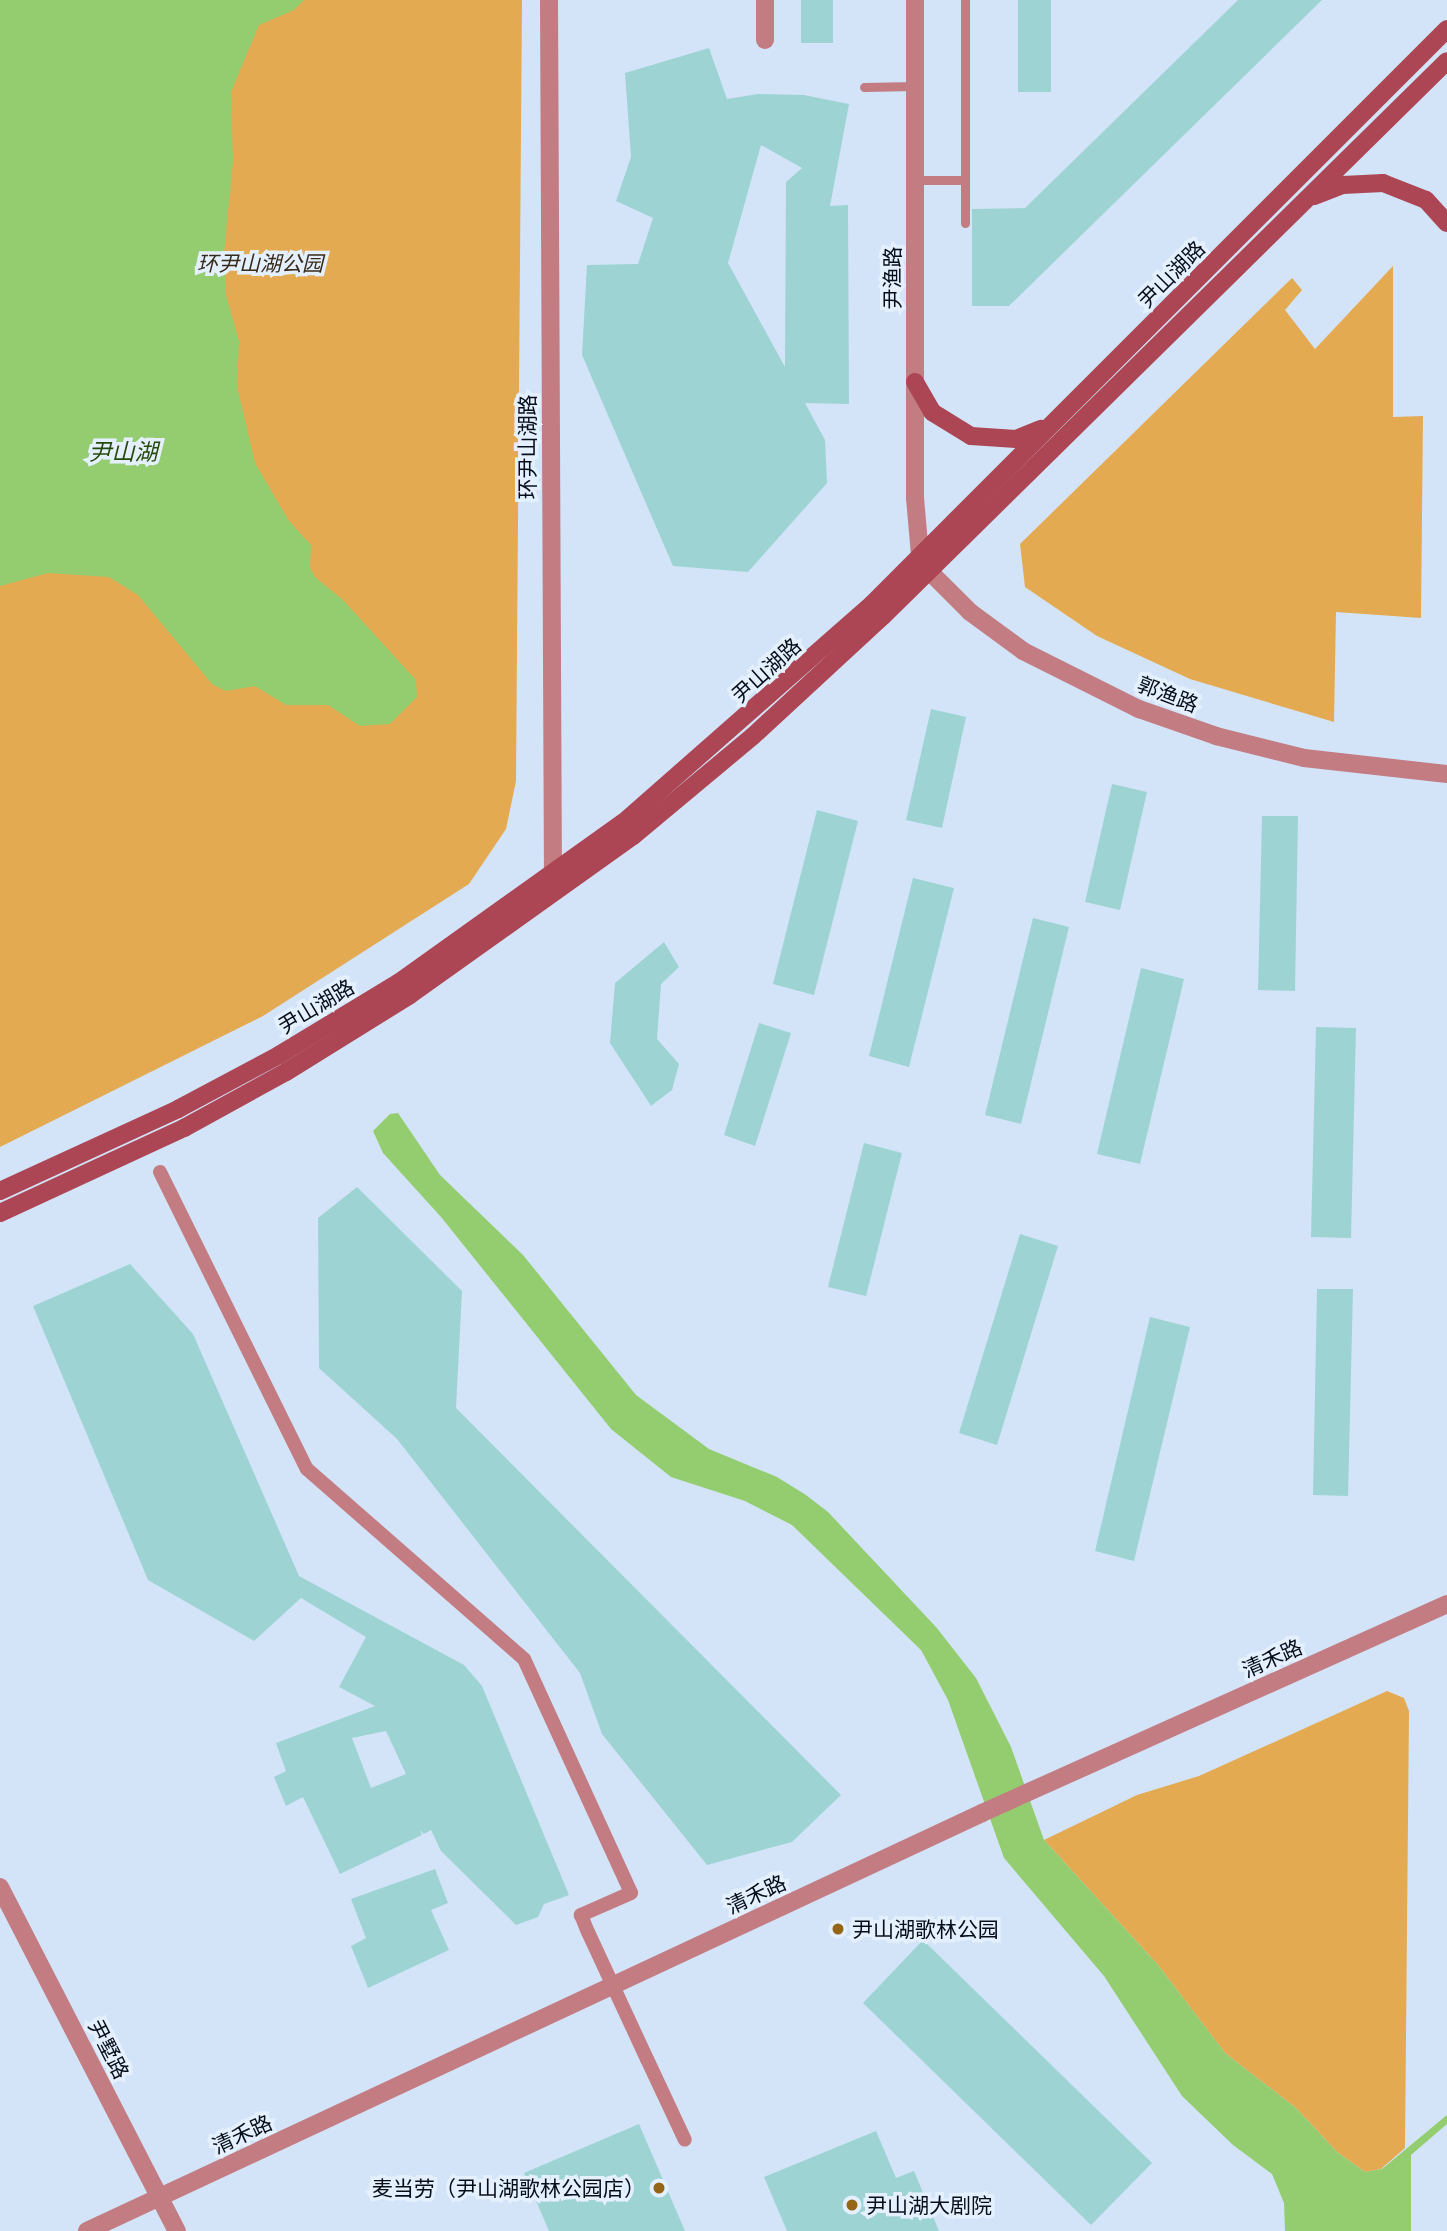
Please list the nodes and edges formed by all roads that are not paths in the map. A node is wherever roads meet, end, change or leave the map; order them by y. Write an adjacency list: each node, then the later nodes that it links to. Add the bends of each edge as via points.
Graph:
1 (549, 0): 19 (street, 环尹山湖路)
2 (765, 0): 6 (street)
3 (915, 0): 8 (street, 尹渔路)
4 (965, 0): 11 (lane)
5 (1447, 29): 16 (main road, 尹山湖路)
6 (765, 40)
7 (1447, 61): 12 (main road, 尹山湖路)
8 (915, 86): 9 (lane); 10 (street, 尹渔路)
9 (863, 87)
10 (915, 180): 11 (lane); 15 (street, 尹渔路)
11 (964, 180): 13 (lane)
12 (1307, 198): 14 (main road, via 1343,185 1383,183 1426,200); 17 (main road, 尹山湖路)
13 (965, 223)
14 (1447, 223)
15 (915, 382): 16 (main road, via 932,412 971,436 1016,439); 17 (street, 尹渔路, via 915,498)
16 (1048, 426): 17 (main road, 尹山湖路)
17 (924, 563): 18 (street, 郭渔路, via 970,612 1023,651 1139,709 1216,736 1304,758); 19 (main road, 尹山湖路, via 624,822); 20 (main road, 尹山湖路, via 753,736 633,836)
18 (1447, 774)
19 (553, 875): 20 (street, 环尹山湖路); 22 (main road, 尹山湖路, via 398,983 279,1055 178,1109)
20 (553, 895): 23 (main road, 尹山湖路, via 410,995 286,1072 184,1128)
21 (160, 1172): 26 (street, bridge, via 307,1469 524,1659 631,1893 581,1915)
22 (0, 1192)
23 (0, 1213)
24 (1447, 1604): 27 (street, 清禾路, via 982,1813)
25 (0, 1887): 27 (street, 尹墅路)
26 (685, 2140)
27 (159, 2198): 28 (street, 清禾路); 29 (street, 尹墅路)
28 (88, 2231)
29 (177, 2231)

